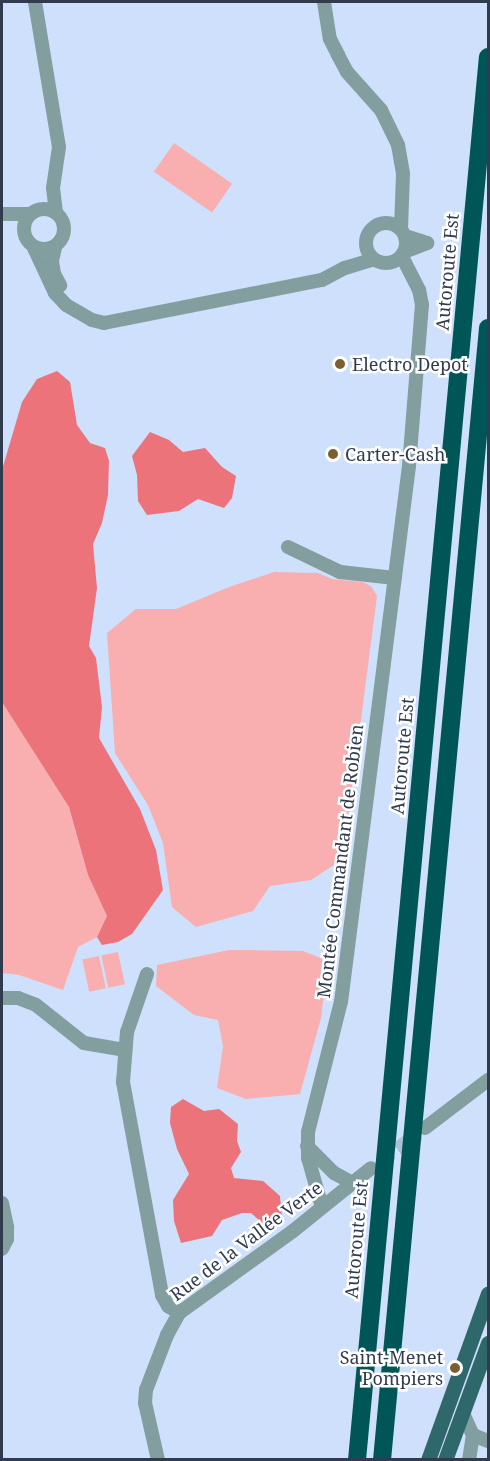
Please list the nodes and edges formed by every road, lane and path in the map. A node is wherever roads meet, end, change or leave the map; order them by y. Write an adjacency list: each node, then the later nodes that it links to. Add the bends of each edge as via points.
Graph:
1 (35, 2): 4 (street, via 59,147)
2 (324, 2): 8 (street, via 330,39 338,56 381,110 402,159)
3 (489, 57): 39 (highway, Autoroute Est)
4 (53, 188): 5 (street); 6 (street)
5 (34, 212): 6 (street, via 48,209); 7 (street); 9 (street, via 24,223)
6 (56, 213): 10 (street, via 64,230)
7 (2, 216): 9 (street)
8 (399, 230): 12 (street, via 380,224 373,228 368,235); 13 (street); 13 (street, via 432,242)
9 (24, 233): 11 (street)
10 (55, 246): 11 (street, via 45,250); 14 (street, via 54,274 71,299 93,312)
11 (34, 248): 14 (street, via 55,292 66,305 92,320 113,322)
12 (370, 253): 13 (street, Montée Commandant de Robien, via 386,264); 14 (street, via 322,280)
13 (399, 257): 17 (street, Montée Commandant de Robien, via 415,283 422,305)
14 (126, 318)
15 (489, 328): 40 (highway)
16 (288, 547): 17 (street, via 340,572)
17 (395, 578): 25 (street, Montée Commandant de Robien, via 341,1002)
18 (147, 974): 20 (street, via 127,1032)
19 (2, 998): 20 (street, via 18,998 36,1005 84,1043)
20 (125, 1050): 32 (street, via 123,1082 162,1294 168,1306)
21 (489, 1080): 23 (street)
22 (489, 1094): 23 (street)
23 (469, 1095): 24 (street)
24 (425, 1128)
25 (307, 1146): 27 (street, via 334,1173); 29 (street, Montée Commandant de Robien)
26 (371, 1168): 27 (street, Rue de la Vallée Verte)
27 (351, 1182): 29 (street, Rue de la Vallée Verte)
28 (2, 1203): 30 (street, via 7,1239)
29 (322, 1207): 32 (street, Rue de la Vallée Verte)
30 (2, 1250)
31 (489, 1293): 37 (main road)
32 (179, 1313): 38 (street, Rue de la Vallée Verte, via 146,1390 145,1403)
33 (489, 1344): 34 (main road)
34 (463, 1413): 35 (street); 41 (main road)
35 (473, 1435): 36 (street); 42 (street)
36 (489, 1441)
37 (428, 1459)
38 (158, 1460)
39 (357, 1460)
40 (382, 1460)
41 (445, 1460)
42 (469, 1460)

